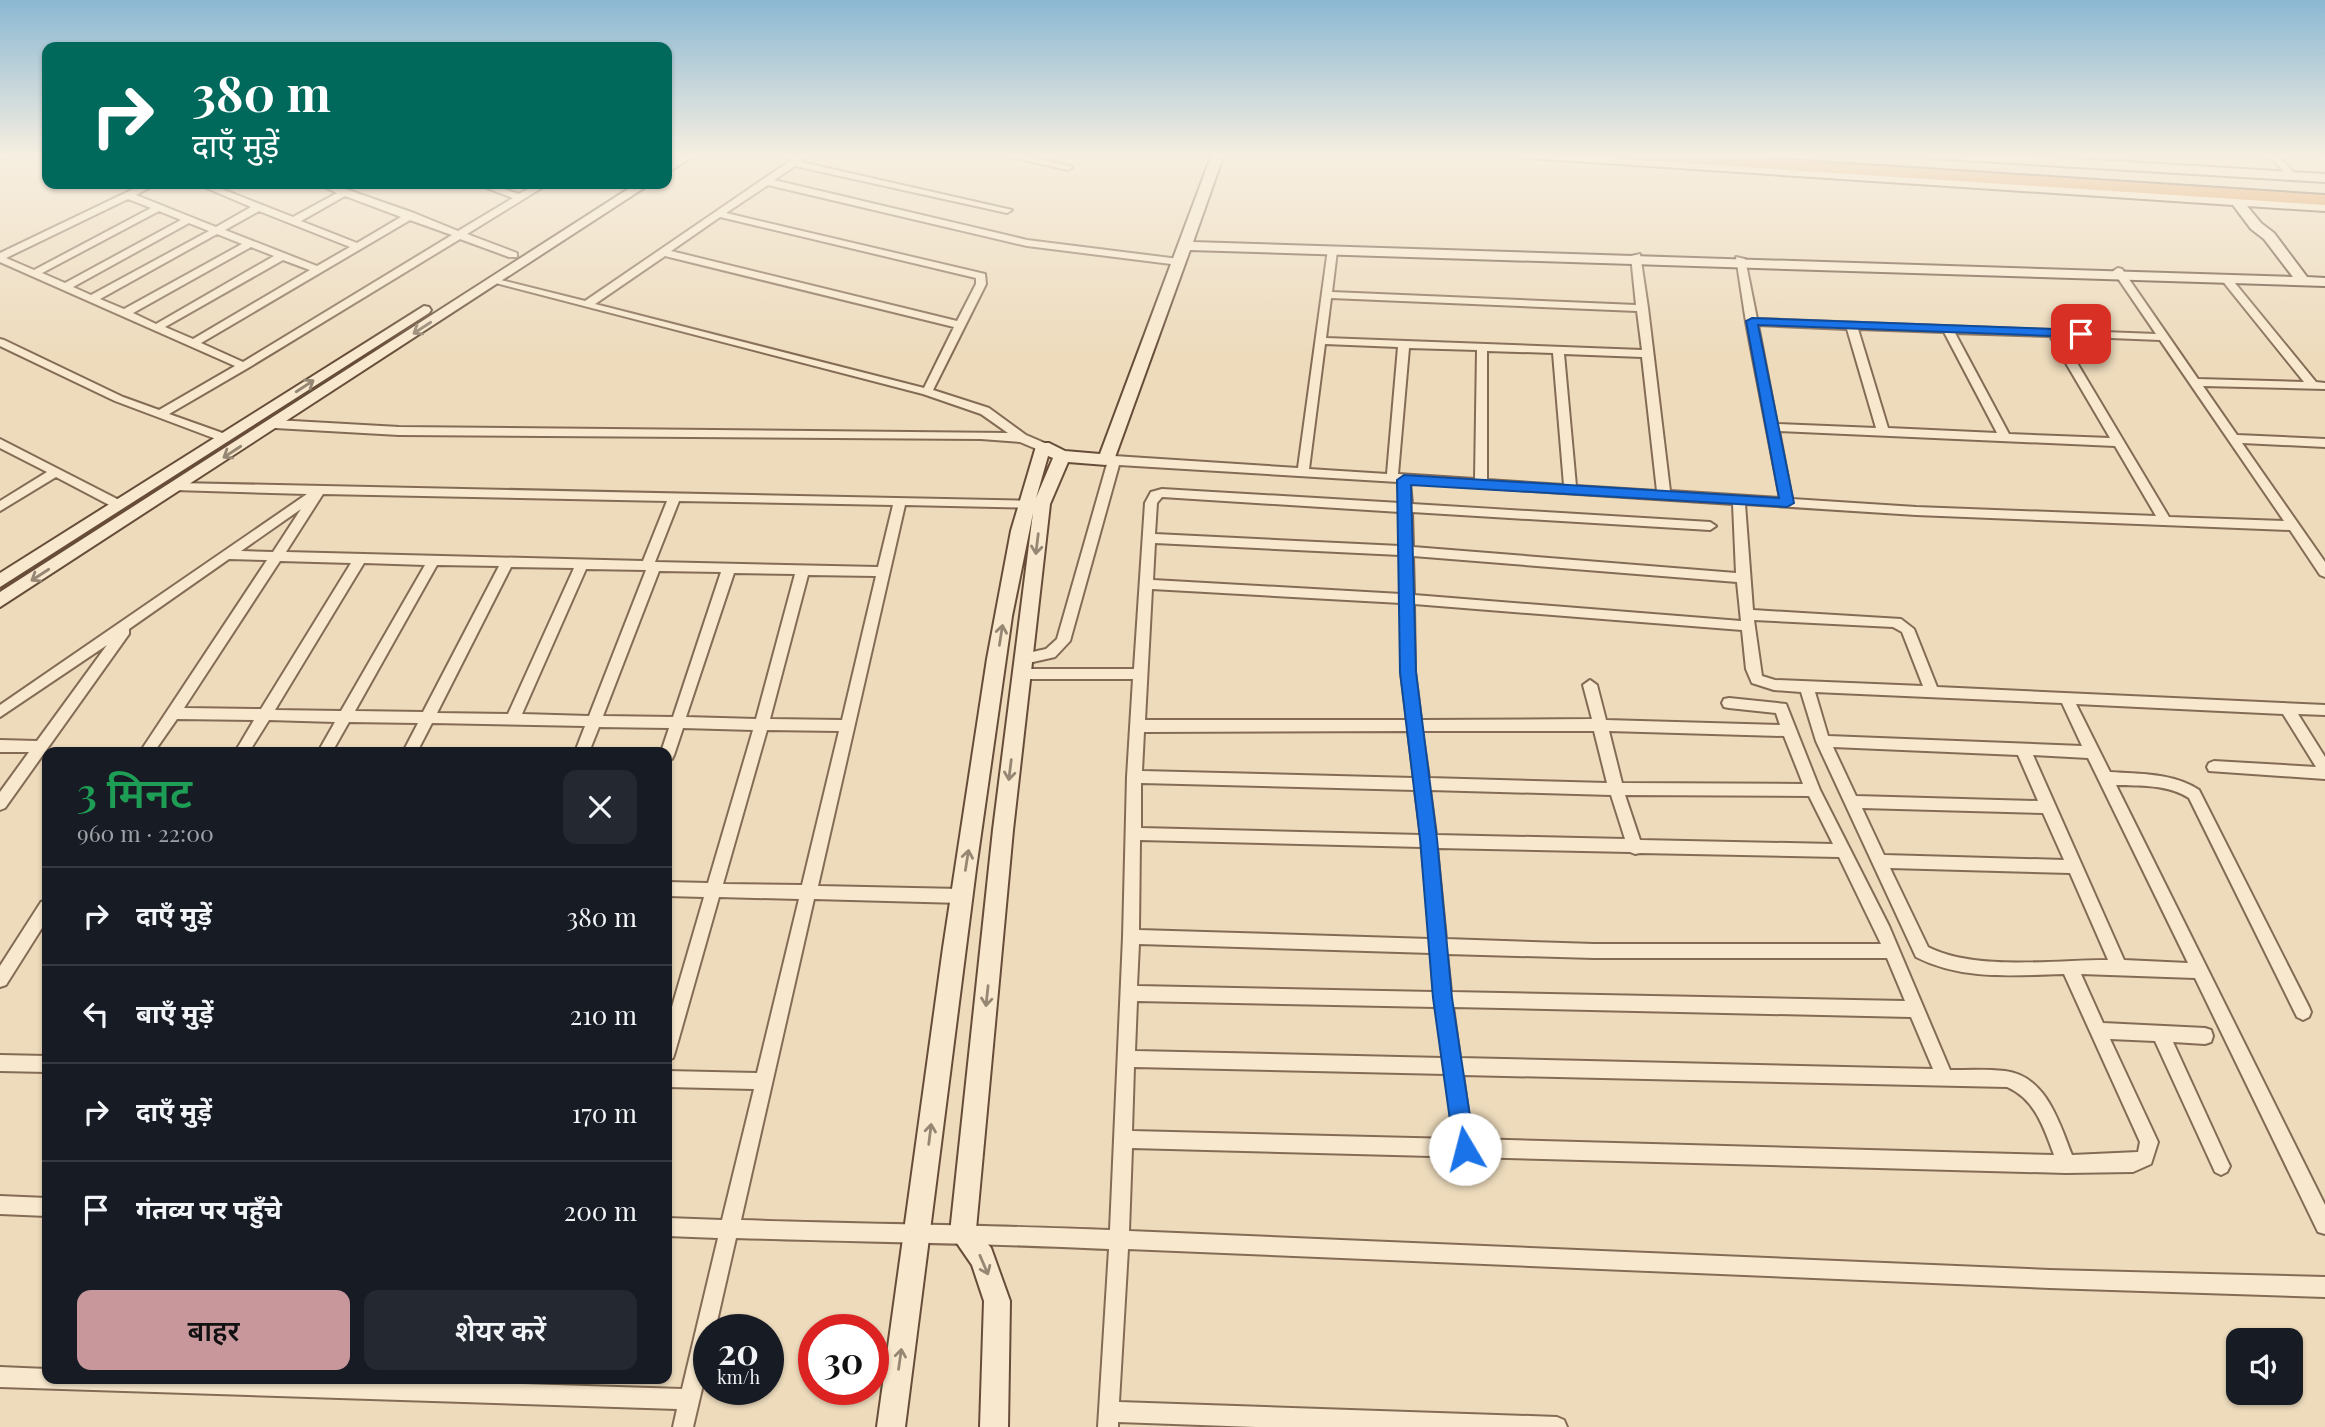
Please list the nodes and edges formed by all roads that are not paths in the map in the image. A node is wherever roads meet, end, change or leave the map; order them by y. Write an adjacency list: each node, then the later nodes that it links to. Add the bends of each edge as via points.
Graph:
1 (75, 221): 30 (street, via 2,256 4,262)
2 (133, 221): 30 (street)
3 (186, 221): 36 (street)
4 (193, 221): 17 (street)
5 (235, 221): 17 (street)
6 (296, 221): 21 (street)
7 (402, 221): 21 (street)
8 (424, 221): 18 (street)
9 (484, 221): 18 (street)
10 (567, 221): 24 (street)
11 (586, 221): 35 (street)
12 (708, 221): 23 (street)
13 (746, 221): 43 (street, via 981,276)
14 (932, 221): 28 (street, via 1027,243)
15 (1195, 221): 20 (street)
16 (2252, 221): 33 (street, via 2257,236)
17 (218, 230): 19 (street); 38 (street)
18 (459, 236): 24 (street); 56 (street)
19 (251, 243): 25 (street); 41 (street)
20 (1187, 244): 22 (street); 26 (street); 28 (street)
21 (358, 247): 29 (street)
22 (1332, 251): 26 (street); 37 (street)
23 (662, 252): 39 (street); 43 (street)
24 (513, 255): 65 (street, one-way to 24)
25 (282, 256): 29 (street); 45 (street)
26 (1637, 258): 27 (street); 40 (street)
27 (1740, 261): 31 (street); 42 (street)
28 (1179, 262): 72 (street)
29 (318, 270): 51 (street)
30 (35, 273): 36 (street)
31 (2119, 274): 32 (street); 33 (street); 48 (street)
32 (2226, 279): 33 (street); 58 (street)
33 (2295, 279): 34 (street)
34 (2325, 280)
35 (493, 281): 39 (street); 61 (street, one-way to 61)
36 (67, 286): 38 (street)
37 (1326, 295): 40 (street); 49 (street)
38 (93, 298): 41 (street)
39 (586, 304): 59 (street)
40 (1643, 308): 55 (street)
41 (127, 312): 45 (street)
42 (1752, 321): 44 (street); 62 (street)
43 (961, 325): 59 (street)
44 (1851, 325): 46 (street); 63 (street)
45 (158, 327): 51 (street)
46 (1948, 329): 47 (street); 64 (street)
47 (2054, 333): 48 (street); 68 (street)
48 (2163, 337): 57 (street)
49 (1320, 341): 52 (street); 74 (street)
50 (0, 342): 60 (street)
51 (194, 343): 56 (street)
52 (1404, 344): 53 (street); 75 (street)
53 (1482, 347): 54 (street); 76 (street)
54 (1558, 350): 55 (street); 78 (street)
55 (1648, 354): 80 (street)
56 (244, 366): 60 (street)
57 (2194, 382): 58 (street); 67 (street)
58 (2319, 386)
59 (927, 392): 66 (street, via 985,411)
60 (158, 415): 65 (street)
61 (275, 424): 66 (street, via 399,431); 77 (street, one-way to 77)
62 (1772, 428): 63 (street); 84 (street)
63 (1883, 432): 64 (street)
64 (2005, 437): 68 (street)
65 (224, 438): 86 (street)
66 (1022, 438): 71 (street)
67 (2233, 439): 69 (street); 91 (street)
68 (2119, 442): 89 (street)
69 (2325, 443)
70 (2, 445): 73 (street)
71 (1053, 452): 72 (street); 85 (street)
72 (1110, 460): 74 (street); 112 (street, via 1063,641)
73 (56, 472): 86 (street); 87 (street)
74 (1303, 473): 75 (street)
75 (1398, 480): 76 (street); 88 (street)
76 (1481, 483): 78 (street)
77 (178, 487): 79 (street); 109 (street, one-way to 109)
78 (1570, 488): 80 (street)
79 (319, 491): 81 (street); 94 (street); 95 (street)
80 (1664, 495): 82 (street)
81 (675, 497): 83 (street); 100 (street)
82 (1739, 500): 84 (street); 105 (street)
83 (900, 501): 85 (street); 103 (street)
84 (1787, 503): 89 (street)
85 (1033, 504): 112 (street, one-way to 112); 165 (street, one-way to 85, via 1005,604)
86 (119, 505): 106 (street)
87 (0, 507)
88 (1406, 508): 90 (street); 92 (street, via 1162,493 1151,503); 93 (street)
89 (2165, 521): 91 (street)
90 (1710, 526)
91 (2294, 526): 104 (street)
92 (1149, 538): 93 (street); 107 (street)
93 (1407, 551): 105 (street); 108 (street)
94 (227, 555): 95 (street); 111 (street)
95 (276, 557): 96 (street); 122 (street)
96 (360, 559): 97 (street); 123 (street)
97 (433, 561): 98 (street); 124 (street)
98 (507, 563): 99 (street); 125 (street)
99 (582, 564): 100 (street); 126 (street)
100 (650, 566): 101 (street); 127 (street)
101 (729, 568): 102 (street); 128 (street)
102 (803, 570): 103 (street); 129 (street)
103 (883, 572): 132 (street)
104 (2325, 572)
105 (1743, 578): 110 (street)
106 (0, 581)
107 (1146, 584): 108 (street); 113 (street)
108 (1407, 598): 110 (street); 130 (street)
109 (0, 601)
110 (1749, 620): 115 (street, via 1757,678 1774,685); 116 (street, via 1896,622 1907,629)
111 (130, 622): 121 (street); 137 (street)
112 (1023, 667): 113 (street); 198 (street, one-way to 198)
113 (1140, 674): 133 (street)
114 (1590, 685): 131 (street)
115 (1807, 687): 116 (street); 135 (street)
116 (1932, 692): 117 (street)
117 (2066, 698): 119 (street); 145 (street)
118 (1730, 703): 134 (street, via 1780,708)
119 (2287, 708): 120 (street); 147 (street)
120 (2325, 710)
121 (0, 712)
122 (173, 713): 123 (street); 138 (street)
123 (264, 715): 124 (street); 139 (street)
124 (344, 717): 125 (street); 140 (street)
125 (426, 719): 126 (street); 141 (street)
126 (512, 721): 127 (street)
127 (593, 723): 128 (street); 142 (street)
128 (677, 724): 129 (street); 143 (street)
129 (761, 725): 132 (street); 163 (street)
130 (1413, 725): 131 (street); 133 (street); 150 (street)
131 (1600, 725): 134 (street); 151 (street)
132 (847, 726): 164 (street)
133 (1137, 726): 148 (street)
134 (1789, 731): 152 (street)
135 (1823, 741): 144 (street); 153 (street)
136 (0, 746): 137 (street)
137 (41, 747): 154 (street)
138 (150, 747)
139 (245, 747)
140 (328, 747)
141 (412, 747)
142 (584, 747)
143 (670, 747)
144 (2023, 750): 145 (street); 155 (street)
145 (2092, 752): 149 (street)
146 (2214, 767): 147 (street)
147 (2325, 771)
148 (1134, 777): 150 (street); 156 (street)
149 (2105, 778): 172 (street); 177 (street, via 2176,785 2194,794)
150 (1420, 783): 151 (street); 157 (street)
151 (1616, 789): 152 (street); 158 (street)
152 (1813, 790): 159 (street)
153 (1852, 802): 155 (street); 160 (street)
154 (0, 804)
155 (2048, 807): 161 (street)
156 (1132, 834): 157 (street); 167 (street)
157 (1429, 839): 158 (street); 168 (street)
158 (1635, 848): 159 (street)
159 (1842, 850): 169 (street)
160 (1879, 861): 161 (street); 170 (street, via 1922,952 1933,959 1965,965)
161 (2074, 867): 171 (street)
162 (672, 889): 163 (street)
163 (714, 890): 164 (street); 180 (street)
164 (808, 893): 165 (street); 188 (street)
165 (961, 896): 199 (street, one-way to 165)
166 (42, 915): 173 (street)
167 (1131, 936): 168 (street); 174 (street)
168 (1438, 946): 169 (street); 175 (street)
169 (1892, 951): 176 (street)
170 (2068, 967): 171 (street); 178 (street)
171 (2119, 967): 172 (street)
172 (2200, 971): 195 (street)
173 (0, 980)
174 (1128, 993): 175 (street); 182 (street)
175 (1443, 998): 176 (street); 185 (street)
176 (1916, 1009): 186 (street)
177 (2303, 1013)
178 (2097, 1030): 179 (street); 191 (street, via 2149,1142 2148,1151 2145,1158 2133,1163)
179 (2160, 1033): 181 (street); 192 (street)
180 (672, 1035)
181 (2205, 1036)
182 (1126, 1059): 185 (street); 189 (street)
183 (0, 1063): 184 (street)
184 (42, 1064)
185 (1453, 1066): 186 (street); 190 (street)
186 (1945, 1077): 191 (street, via 2007,1079 2026,1087 2044,1109)
187 (672, 1079): 188 (street)
188 (763, 1081): 197 (street)
189 (1122, 1139): 190 (street); 200 (street)
190 (1465, 1149): 191 (street)
191 (2066, 1164)
192 (2221, 1166)
193 (0, 1205): 194 (street)
194 (42, 1207)
195 (2325, 1225)
196 (672, 1227): 197 (street)
197 (729, 1228): 199 (street); 205 (street)
198 (962, 1233): 199 (street); 200 (street); 209 (street, one-way to 209, via 982,1257 997,1301)
199 (917, 1235): 208 (street, one-way to 199)
200 (1119, 1242): 201 (street); 206 (street)
201 (2325, 1286)
202 (0, 1377): 203 (street)
203 (42, 1379)
204 (215, 1384): 205 (street)
205 (689, 1399): 207 (street)
206 (1108, 1419): 210 (street)
207 (683, 1427)
208 (891, 1427)
209 (994, 1427)
210 (1557, 1427)

